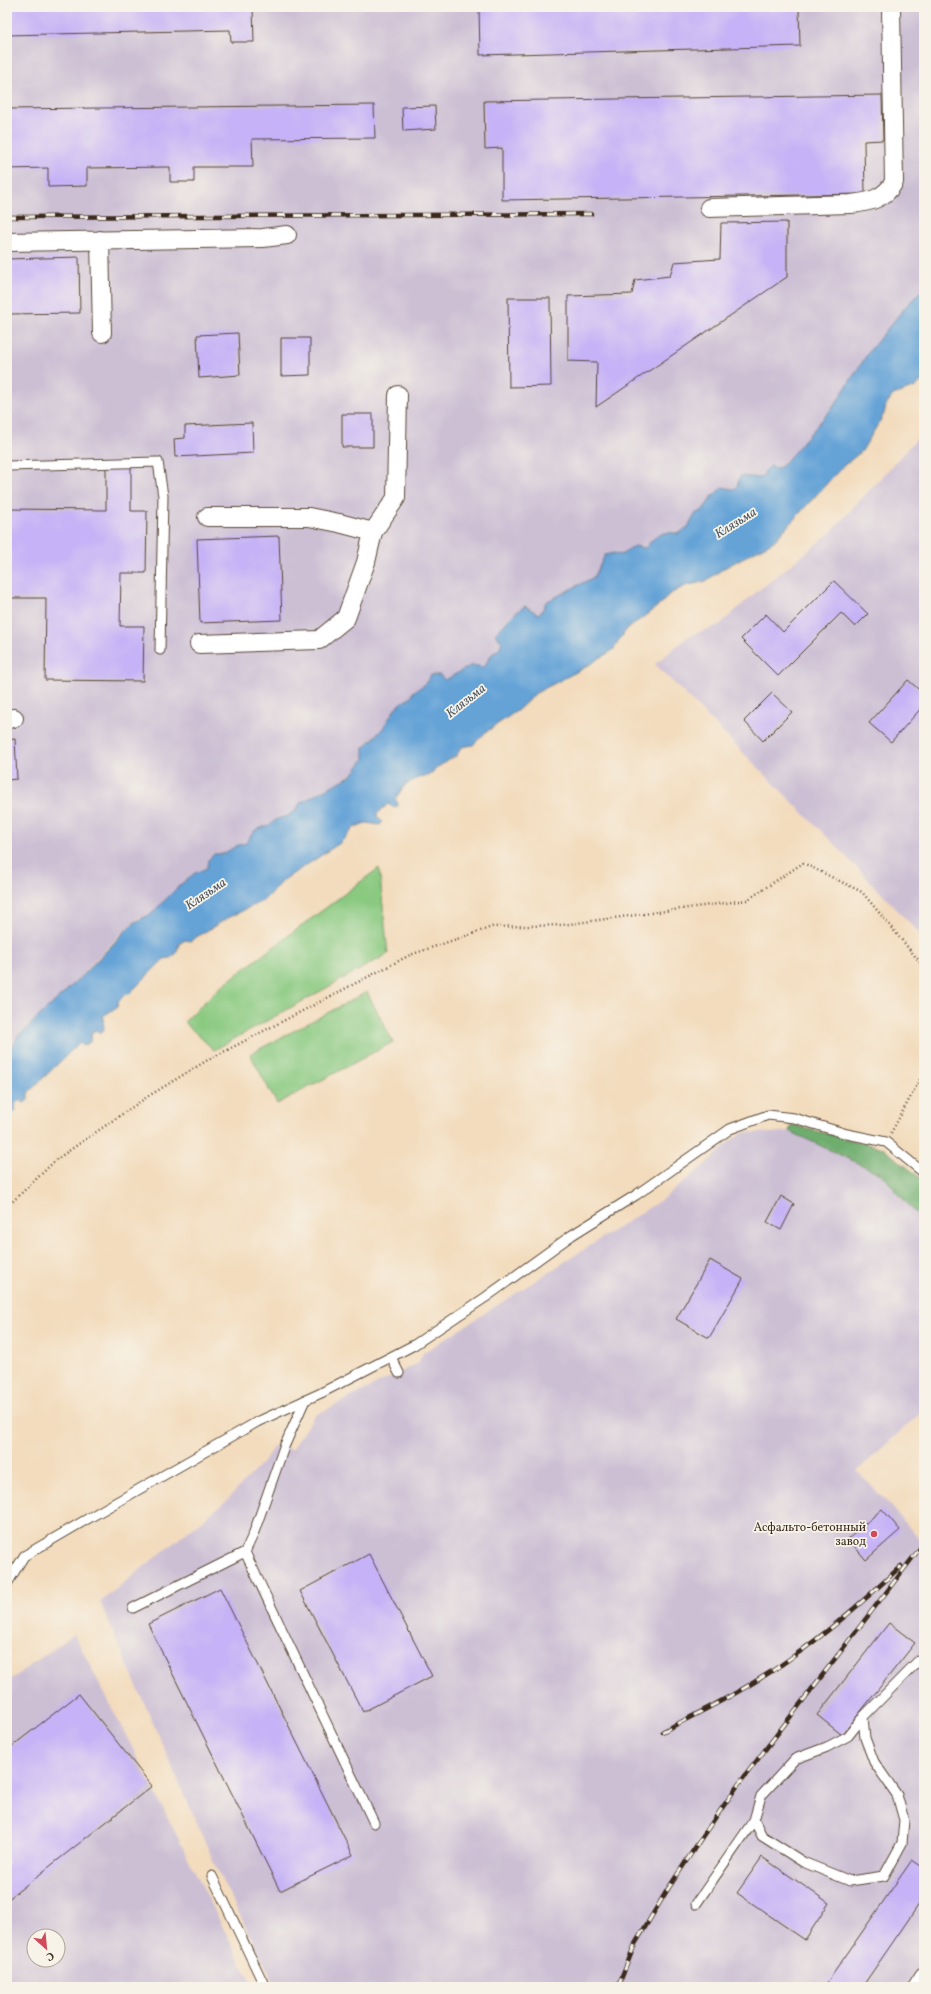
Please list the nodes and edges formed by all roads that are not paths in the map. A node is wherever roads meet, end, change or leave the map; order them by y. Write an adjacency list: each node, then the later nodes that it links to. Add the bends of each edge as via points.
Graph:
1 (890, 7): 2 (street, via 894,182 889,192 864,202 850,204)
2 (709, 208)
3 (287, 235): 4 (street, via 264,238)
4 (100, 240): 5 (street); 6 (street)
5 (7, 242)
6 (102, 333)
7 (398, 395): 10 (street, via 396,498)
8 (7, 466): 12 (lane, via 158,462 163,496)
9 (207, 517): 10 (street, via 309,517)
10 (373, 532): 11 (street, via 366,562 346,618 319,640)
11 (199, 644)
12 (160, 650)
13 (924, 1174): 14 (lane, via 886,1142 847,1134 794,1118 768,1115 730,1129 636,1195 572,1234 486,1297 414,1345)
14 (391, 1357): 15 (lane); 16 (lane)
15 (399, 1373)
16 (305, 1400): 17 (lane, via 284,1447); 18 (lane, via 257,1422 24,1556)
17 (245, 1552): 19 (lane); 23 (lane)
18 (7, 1584)
19 (133, 1608)
20 (924, 1655): 21 (lane)
21 (863, 1717): 22 (lane, via 848,1736 795,1759 761,1796); 22 (lane, via 865,1738 874,1762 897,1795 904,1820 902,1843 884,1876 850,1881 803,1862 762,1836)
22 (754, 1820): 25 (lane)
23 (374, 1823)
24 (212, 1876): 27 (lane)
25 (696, 1904)
26 (924, 1976): 28 (street)
27 (265, 1987)
28 (918, 1987)

